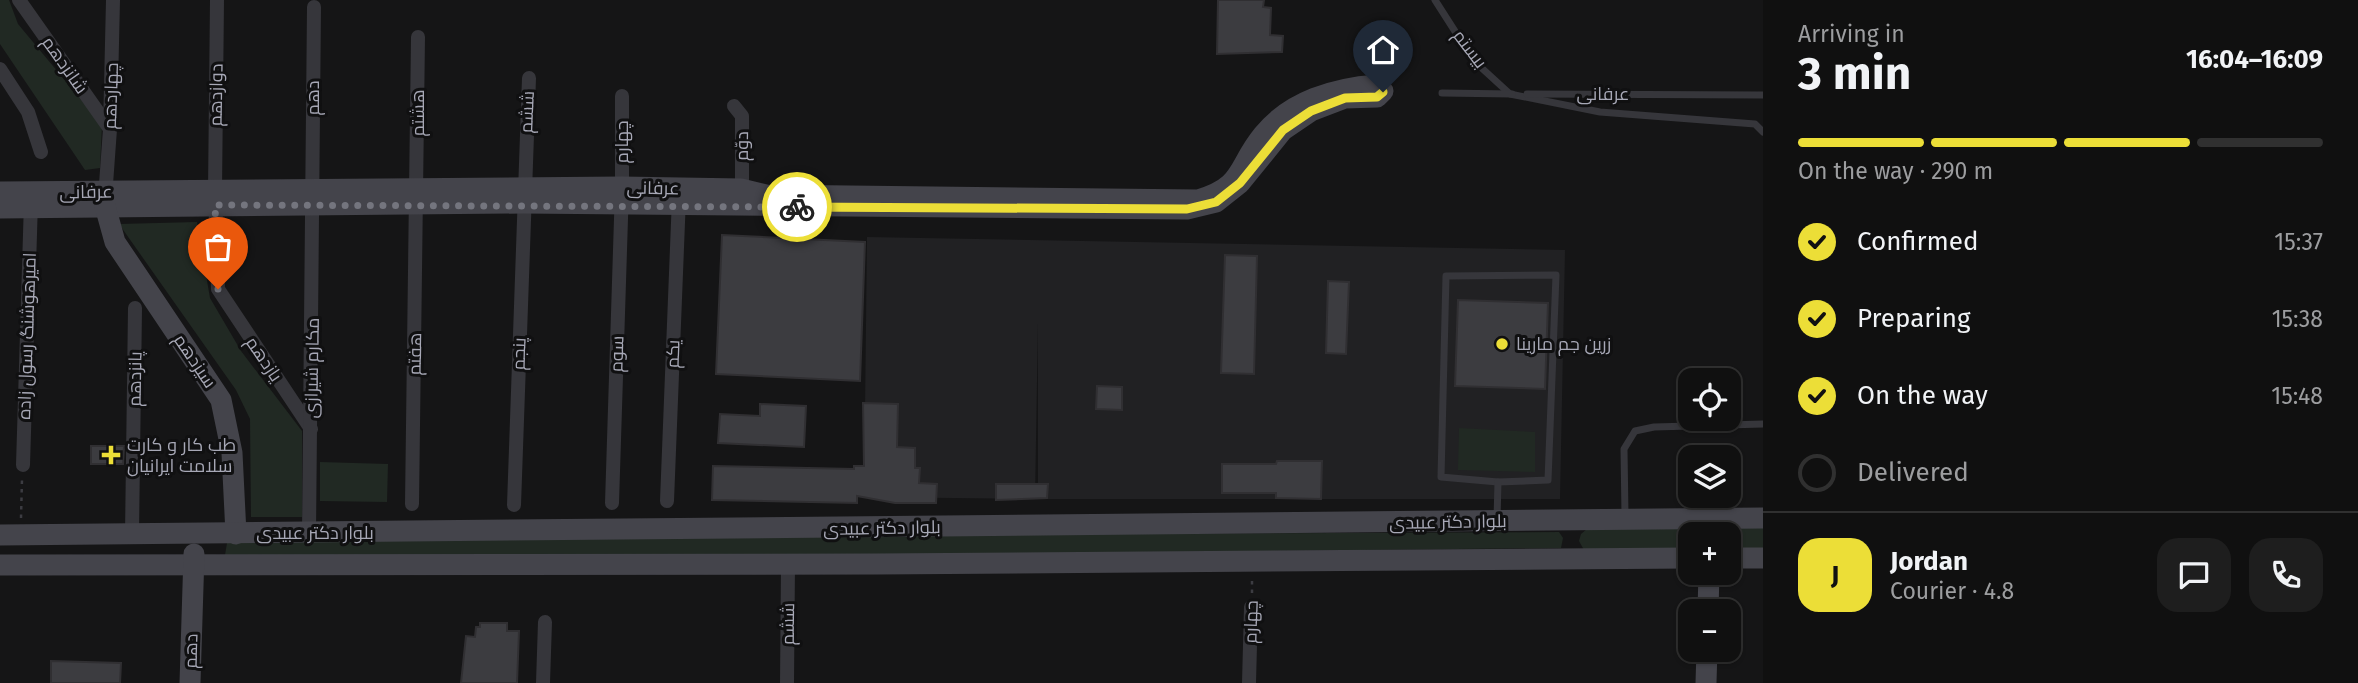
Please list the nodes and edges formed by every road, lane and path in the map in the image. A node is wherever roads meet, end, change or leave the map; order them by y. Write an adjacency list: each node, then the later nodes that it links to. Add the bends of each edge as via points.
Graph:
1 (19, 0): 14 (street, شانزدهم)
2 (113, 0): 14 (street, چهاردهم)
3 (217, 0): 23 (street, دوازدهم)
4 (1435, 0): 10 (lane, بیستم, via 1474,61)
5 (314, 6): 20 (street, دهم)
6 (418, 37): 18 (street, هشتم)
7 (0, 69): 16 (street, via 28,112)
8 (529, 78): 19 (street, ششم)
9 (1442, 93): 10 (lane, عرفانی)
10 (1510, 94): 11 (lane, عرفانی); 15 (lane, via 1600,113 1755,124)
11 (1763, 95)
12 (622, 96): 21 (street, چهارم)
13 (734, 106): 25 (street, دوّم, via 742,116)
14 (110, 129): 22 (street, چهاردهم)
15 (1763, 132)
16 (41, 152)
17 (0, 192): 26 (main road, عرفانی)
18 (417, 196): 19 (main road, عرفانی); 20 (main road, عرفانی); 35 (street, هفتم)
19 (523, 196): 21 (main road, عرفانی); 36 (street, پنجم)
20 (313, 197): 23 (main road, عرفانی); 30 (street, مکارم شیرازی)
21 (622, 197): 24 (main road, عرفانی); 34 (street, سوم)
22 (105, 198): 23 (main road, عرفانی); 26 (main road, عرفانی); 43 (main road, سیزدهم, via 115,242 221,400 232,453)
23 (215, 198): 30 (street, یازدهم, via 218,289)
24 (679, 198): 25 (main road, عرفانی); 33 (street, یکم)
25 (742, 198): 25 (main road, عرفانی, via 1187,209 1216,202 1240,183 1283,130 1311,111 1345,98 1377,97 1383,92 1377,85 1350,87 1291,108 1262,135 1240,175 1222,193 1198,200)
26 (31, 200): 27 (main road, عرفانی); 31 (street, امیرهوشنگ رسول زاده)
27 (0, 208)
28 (135, 308): 41 (street, پانزدهم)
29 (1763, 424): 38 (lane, via 1654,426 1635,431 1624,449)
30 (311, 429): 40 (street, مکارم شیرازی)
31 (23, 465): 44 (path)
32 (1498, 482): 32 (lane, via 1548,480 1556,275 1446,276 1441,477); 39 (lane)
33 (667, 501)
34 (612, 503)
35 (412, 505)
36 (514, 505)
37 (1763, 518): 38 (main road, بلوار دکتر عبیدی)
38 (1625, 519): 39 (main road, بلوار دکتر عبیدی)
39 (1497, 521): 40 (main road, بلوار دکتر عبیدی)
40 (309, 533): 43 (main road, بلوار دکتر عبیدی)
41 (132, 534): 42 (main road, بلوار دکتر عبیدی); 44 (main road, بلوار دکتر عبیدی)
42 (195, 534): 43 (main road, بلوار دکتر عبیدی); 51 (main road, دهم)
43 (236, 534)
44 (10, 535)
45 (1678, 558): 48 (main road, بلوار دکتر عبیدی)
46 (1741, 558): 47 (main road)
47 (1763, 558)
48 (1253, 561): 49 (main road, بلوار دکتر عبیدی); 52 (path, چهارم)
49 (788, 564): 51 (main road, بلوار دکتر عبیدی); 57 (street, ششم)
50 (0, 565): 51 (main road, بلوار دکتر عبیدی)
51 (194, 566): 55 (main road, دهم)
52 (1251, 607): 58 (street, چهارم)
53 (545, 622): 56 (street)
54 (1707, 662): 59 (main road)
55 (190, 683)
56 (543, 683)
57 (787, 683)
58 (1249, 683)
59 (1706, 683)

